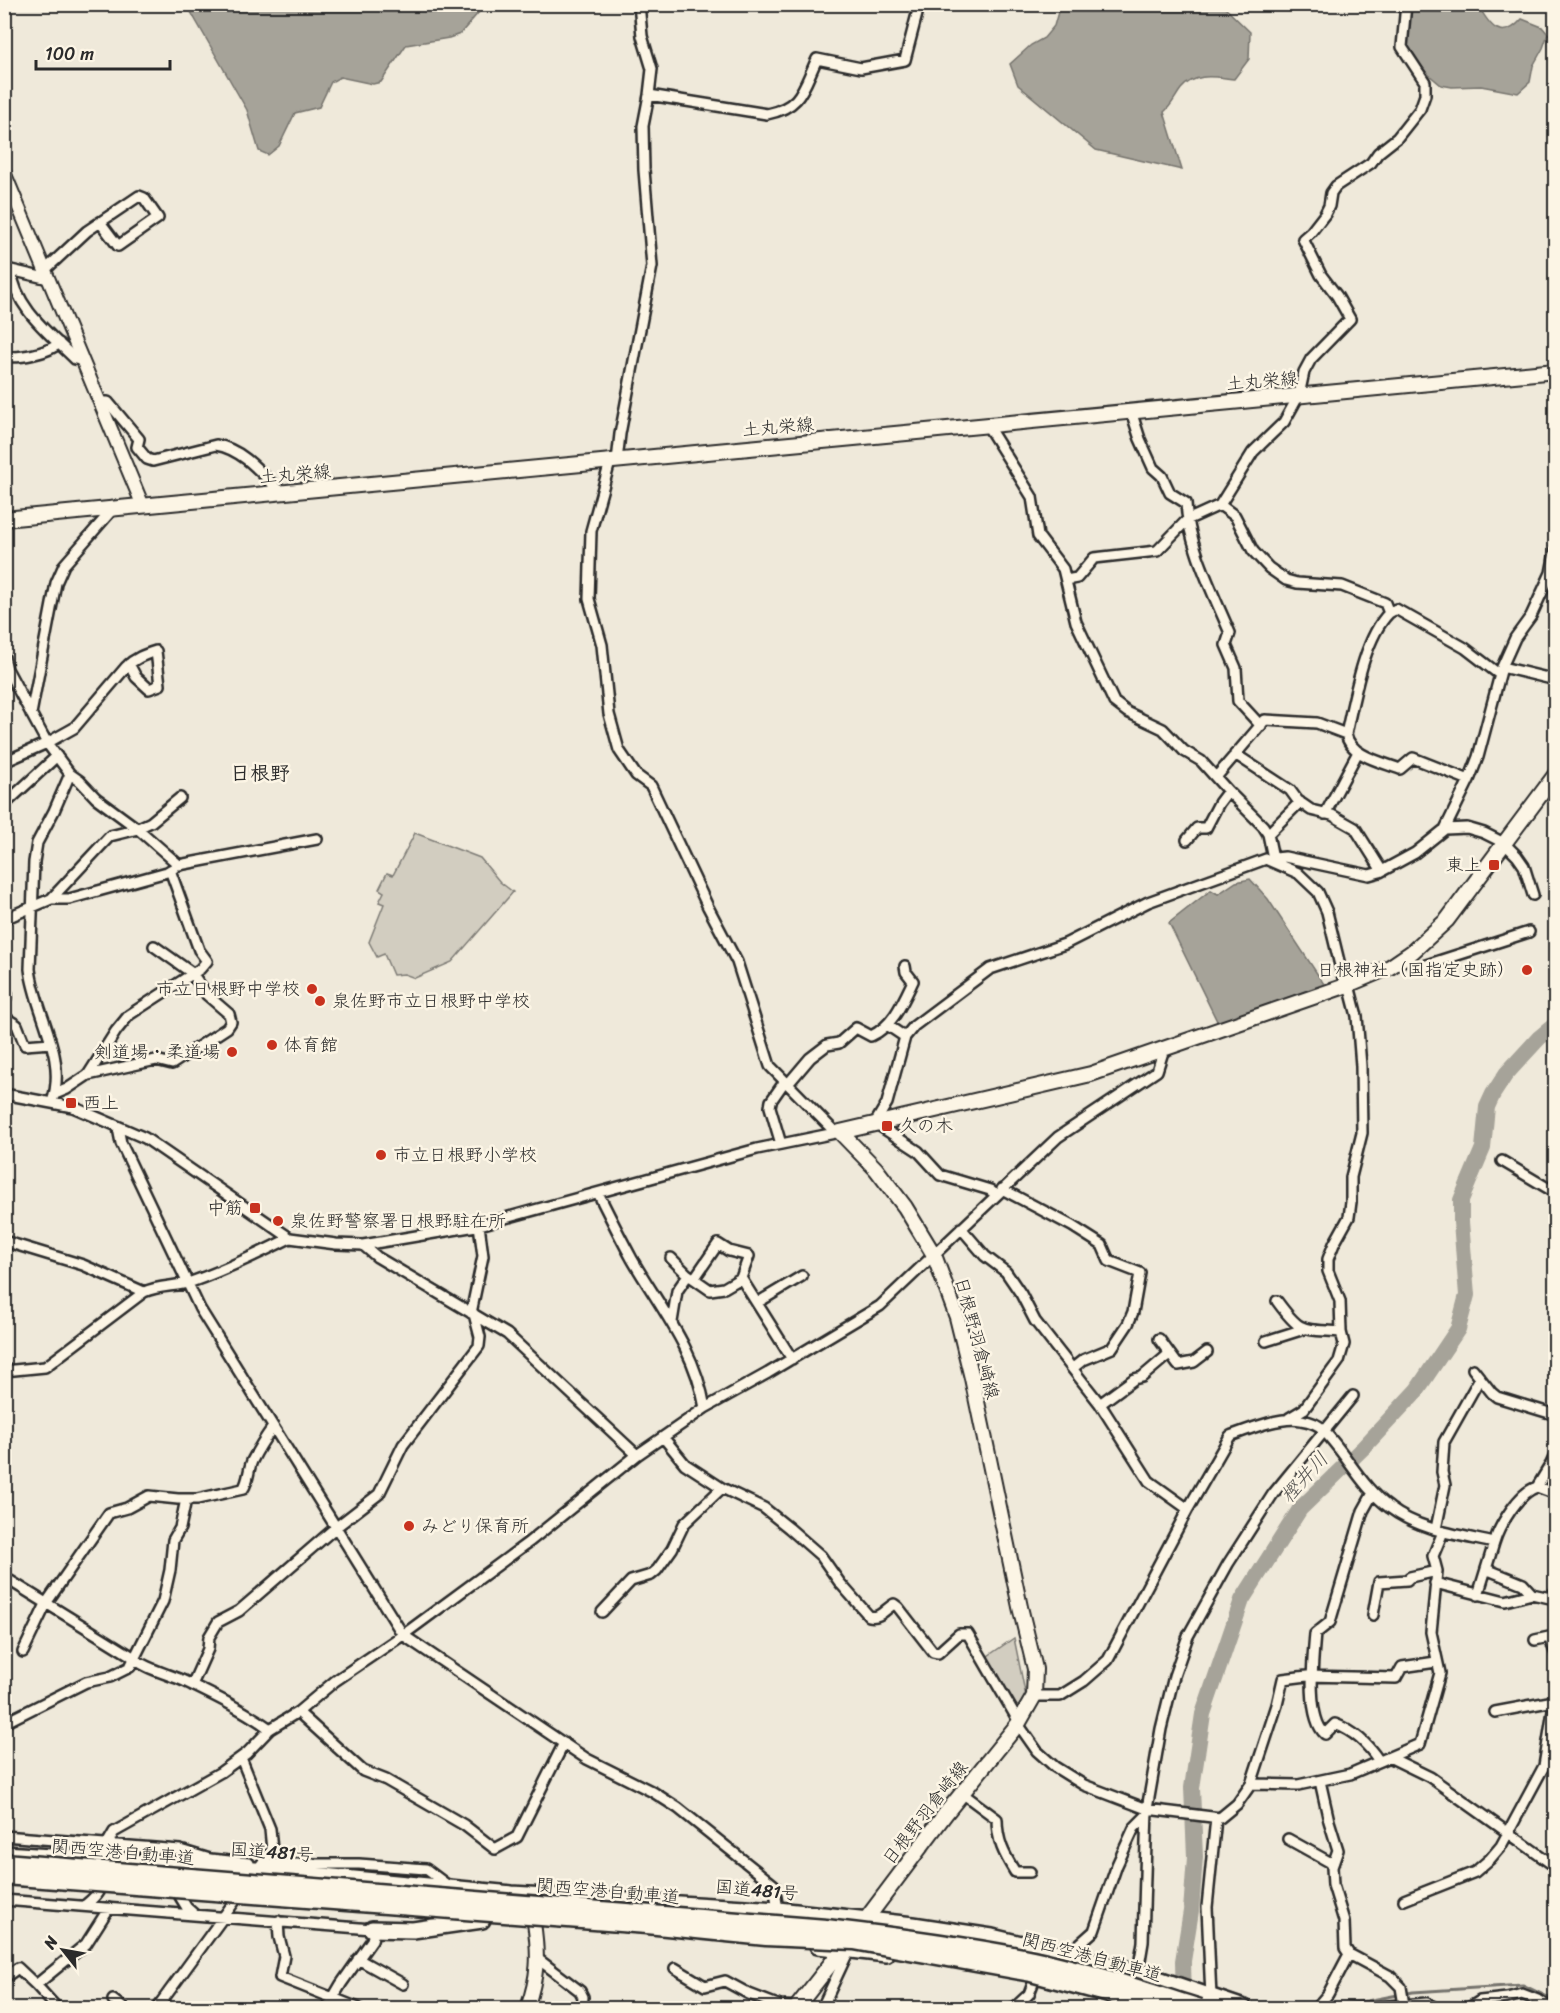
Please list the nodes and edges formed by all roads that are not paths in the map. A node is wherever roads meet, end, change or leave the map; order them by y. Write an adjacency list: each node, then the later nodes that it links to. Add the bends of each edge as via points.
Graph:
1 (639, 4): 4 (street, via 642,36 652,69)
2 (917, 4): 4 (street, via 905,60 861,68 817,59 797,101 784,111 767,114)
3 (1406, 4): 12 (street, via 1402,47 1425,82 1425,95 1420,109 1396,138 1371,163 1336,186 1325,214 1304,239 1321,275 1350,319 1311,359)
4 (649, 95): 16 (street, via 643,126 652,266)
5 (4, 172): 7 (street)
6 (100, 222): 6 (street, via 118,246 158,218 139,196); 7 (street)
7 (47, 275): 8 (street, via 11,270 19,297 35,320); 10 (street)
8 (59, 343): 9 (street, via 25,356); 10 (street, via 75,359)
9 (4, 356)
10 (83, 361): 13 (street)
11 (1556, 371): 12 (main road, 土丸栄線)
12 (1299, 395): 14 (main road, 土丸栄線); 18 (street, via 1284,422 1253,452)
13 (100, 402): 17 (street, via 108,402 139,439 136,447 147,459 224,446 249,461); 19 (street)
14 (1131, 411): 15 (main road, 土丸栄線); 22 (street, via 1154,468 1170,493 1186,503)
15 (987, 425): 16 (main road, 土丸栄線); 24 (street, via 1032,497 1038,536 1057,559)
16 (614, 461): 17 (main road, 土丸栄線); 74 (street, via 591,531 589,599 602,645 609,714 619,750 636,775 651,786 737,962 770,1066)
17 (282, 493): 19 (main road, 土丸栄線)
18 (1220, 505): 22 (street); 25 (street, via 1235,516 1254,551 1286,580 1342,586 1385,603)
19 (143, 506): 20 (main road, 土丸栄線)
20 (113, 509): 21 (main road, 土丸栄線); 30 (street, via 64,565 56,583)
21 (4, 519)
22 (1187, 520): 24 (street, via 1157,551 1094,558 1077,578); 31 (street, via 1230,633 1226,645 1236,669 1238,701)
23 (1556, 547): 28 (street, via 1551,573)
24 (1066, 580): 40 (street, via 1076,622 1114,702 1163,729)
25 (1389, 613): 28 (street, via 1396,609); 32 (street, via 1380,622 1360,675)
26 (4, 657): 30 (street)
27 (129, 664): 33 (street, via 74,728)
28 (1501, 671): 29 (street); 41 (street)
29 (1556, 680)
30 (31, 714): 33 (street)
31 (1261, 726): 32 (street, via 1265,720 1317,723); 35 (street)
32 (1346, 734): 34 (street, via 1347,742)
33 (47, 743): 36 (street); 37 (street)
34 (1358, 752): 41 (street, via 1401,769 1413,758); 46 (street)
35 (1235, 754): 40 (street); 44 (street, via 1290,790)
36 (57, 756): 38 (street); 45 (street)
37 (4, 762)
38 (70, 774): 47 (street); 58 (street, via 37,843)
39 (1555, 775): 52 (main road)
40 (1216, 776): 42 (street)
41 (1469, 780): 48 (street)
42 (1228, 792): 49 (street); 51 (street, via 1206,828 1197,828)
43 (180, 798): 47 (street)
44 (1300, 802): 46 (street); 49 (street)
45 (4, 805)
46 (1325, 813): 55 (street, via 1354,828)
47 (138, 829): 54 (street); 57 (street, via 110,836)
48 (1445, 829): 52 (street, via 1467,828); 55 (street, via 1415,853)
49 (1268, 834): 53 (street)
50 (317, 839): 54 (street)
51 (1187, 840)
52 (1504, 843): 56 (street, via 1524,866); 62 (main road, via 1447,920)
53 (1270, 859): 55 (street, via 1285,857 1369,875); 65 (street, via 1298,873 1318,892); 70 (street, via 1148,902 1065,944 990,969)
54 (174, 868): 57 (street, via 69,899); 64 (street, via 199,950 207,962)
55 (1382, 871)
56 (1533, 895)
57 (51, 899): 58 (street)
58 (33, 906): 59 (street); 71 (street, via 32,983)
59 (4, 919)
60 (1529, 932): 62 (street, via 1420,967)
61 (154, 946): 64 (street)
62 (1407, 955): 65 (main road)
63 (905, 966): 69 (street, via 913,981)
64 (192, 974): 73 (street, via 129,1016); 73 (street, via 229,1014 231,1022 227,1028 172,1064 156,1060)
65 (1347, 986): 72 (main road); 102 (street, via 1357,1016 1362,1133 1352,1177 1349,1217 1328,1259 1328,1271 1340,1301)
66 (4, 987): 67 (street)
67 (4, 1005)
68 (4, 1017): 71 (street, via 17,1025 25,1045)
69 (887, 1024): 70 (street); 74 (street, via 871,1036 856,1028 839,1043 826,1045)
70 (905, 1037): 77 (street, via 888,1103)
71 (51, 1042): 76 (street)
72 (1164, 1049): 77 (main road, via 1091,1074); 82 (street, via 1157,1071 1058,1137)
73 (88, 1076): 76 (street)
74 (787, 1083): 79 (street); 80 (street, via 770,1107)
75 (5, 1097): 76 (street)
76 (53, 1098): 78 (street)
77 (875, 1123): 79 (main road); 82 (street, via 918,1151 940,1175)
78 (118, 1128): 87 (street, via 145,1138); 95 (street, via 121,1143)
79 (837, 1132): 80 (street); 90 (main road, 日根野羽倉崎線, via 876,1169)
80 (781, 1144): 83 (street)
81 (1502, 1161): 84 (street)
82 (999, 1192): 86 (street); 108 (street, via 1072,1226 1102,1245 1109,1261 1140,1273 1133,1312 1112,1348)
83 (598, 1193): 85 (street); 100 (street)
84 (1556, 1193)
85 (479, 1225): 89 (street); 99 (street, via 483,1256)
86 (961, 1228): 90 (street); 108 (street, via 1005,1272 1035,1321)
87 (290, 1238): 89 (street); 95 (street)
88 (4, 1242): 96 (street, via 83,1265)
89 (363, 1245): 99 (street, via 376,1257)
90 (934, 1254): 107 (street, via 880,1306); 149 (main road, 日根野羽倉崎線, via 957,1317 972,1378 1035,1669)
91 (671, 1258): 93 (street)
92 (802, 1276): 98 (street)
93 (691, 1277): 94 (street, via 710,1290 724,1288); 94 (street, via 718,1245 749,1256); 100 (street, via 677,1291)
94 (741, 1278): 98 (street)
95 (188, 1283): 96 (street); 117 (street)
96 (144, 1292): 110 (street, via 45,1367)
97 (1277, 1301): 101 (street, via 1293,1322)
98 (757, 1303): 107 (street)
99 (473, 1313): 121 (street, via 507,1334); 128 (street, via 479,1346 403,1445 379,1494)
100 (672, 1322): 114 (street, via 697,1374)
101 (1304, 1329): 102 (street); 104 (street)
102 (1341, 1332): 116 (street, via 1344,1344 1338,1361 1304,1409)
103 (1159, 1339): 106 (street)
104 (1266, 1341)
105 (1207, 1352): 106 (street, via 1194,1362 1178,1365)
106 (1169, 1354): 113 (street)
107 (792, 1359): 114 (street)
108 (1073, 1368): 113 (street)
109 (1473, 1369): 111 (street)
110 (4, 1371)
111 (1480, 1378): 115 (street, via 1497,1397); 129 (street, via 1444,1443 1445,1485)
112 (1353, 1396): 118 (street)
113 (1100, 1404): 127 (street, via 1149,1481)
114 (705, 1408): 119 (street)
115 (1556, 1415)
116 (1284, 1421): 118 (street, via 1300,1419 1320,1426); 127 (street, via 1230,1436)
117 (273, 1427): 126 (street, via 252,1460 243,1489); 128 (street)
118 (1324, 1432): 124 (street); 163 (street, via 1273,1494 1188,1636 1161,1729)
119 (663, 1437): 121 (street); 123 (street, via 685,1464)
120 (1556, 1453): 122 (street)
121 (637, 1455): 141 (street, via 529,1542)
122 (1536, 1487): 125 (street); 130 (street, via 1529,1489 1505,1519)
123 (722, 1488): 139 (street, via 684,1524 657,1570 631,1581); 154 (street, via 764,1508 789,1528 821,1556 869,1616 875,1618 894,1604 933,1652 938,1653 959,1634 968,1634)
124 (1373, 1493): 129 (street, via 1408,1519); 147 (street, via 1363,1511 1330,1622 1315,1634)
125 (1556, 1494)
126 (186, 1500): 138 (street, via 149,1496 127,1509 109,1513); 145 (street, via 173,1540 163,1600)
127 (1188, 1509): 149 (street, via 1108,1660 1060,1696)
128 (335, 1528): 141 (street); 148 (street, via 239,1611 218,1622)
129 (1439, 1530): 130 (street); 132 (street, via 1433,1556)
130 (1494, 1543): 131 (street)
131 (1486, 1569): 136 (street, via 1514,1579); 137 (street)
132 (1437, 1571): 134 (street); 140 (street, via 1407,1580 1379,1582)
133 (4, 1577): 138 (street)
134 (1435, 1583): 137 (street); 146 (street, via 1431,1632)
135 (1556, 1590): 136 (street, via 1550,1598)
136 (1532, 1594): 137 (street, via 1505,1601)
137 (1478, 1595)
138 (47, 1602): 143 (street); 145 (street)
139 (602, 1612)
140 (1373, 1615)
141 (403, 1635): 151 (street, via 335,1681); 156 (street)
142 (1534, 1640): 144 (street, via 1549,1637)
143 (23, 1652)
144 (1556, 1654)
145 (135, 1660): 148 (street); 153 (street, via 123,1672 86,1682)
146 (1436, 1662): 147 (street, via 1402,1666 1396,1678); 157 (street, via 1440,1673 1420,1743)
147 (1311, 1676): 159 (street, via 1318,1727 1325,1734 1335,1724 1344,1728 1366,1743); 161 (street, via 1283,1678 1278,1705)
148 (192, 1685): 155 (street)
149 (1034, 1696): 154 (main road, 日根野羽倉崎線)
150 (1555, 1697): 152 (street); 165 (street, via 1544,1766)
151 (298, 1712): 155 (street); 156 (street, via 363,1771 387,1780 495,1849 517,1837)
152 (1495, 1712)
153 (4, 1723)
154 (1018, 1723): 162 (main road, 日根野羽倉崎線); 163 (street, via 1037,1751 1055,1767 1084,1785)
155 (270, 1729): 158 (street)
156 (564, 1743): 186 (street, via 687,1815 774,1885)
157 (1389, 1757): 159 (street); 165 (street, via 1430,1777)
158 (241, 1758): 168 (street, via 114,1832); 175 (street, via 270,1829 272,1850)
159 (1379, 1761): 160 (street, via 1350,1774)
160 (1320, 1781): 161 (street, via 1298,1785); 173 (street, via 1338,1850)
161 (1251, 1784): 164 (street, via 1238,1804)
162 (962, 1793): 177 (street, via 997,1819 1003,1853 1015,1872); 190 (main road, 日根野羽倉崎線)
163 (1147, 1812): 164 (street); 196 (street, via 1134,1828 1117,1865 1094,1931); 200 (street, via 1143,1942)
164 (1216, 1818): 207 (street, via 1207,1907)
165 (1507, 1832): 176 (street); 182 (street, via 1501,1846 1474,1872)
166 (7, 1838): 168 (street)
167 (1288, 1839): 173 (street)
168 (106, 1844): 169 (street); 171 (street)
169 (148, 1847): 174 (street); 175 (street)
170 (4, 1854): 171 (highway, 国道481号)
171 (104, 1861): 174 (highway, 国道481号); 179 (street)
172 (4, 1862): 207 (highway, 関西空港自動車道, bridge, via 826,1928 921,1939 1035,1960)
173 (1333, 1864): 195 (street)
174 (171, 1865): 175 (highway, 国道481号)
175 (259, 1867): 183 (street); 186 (highway, 国道481号, via 512,1894)
176 (1556, 1868)
177 (1030, 1872)
178 (4, 1878): 179 (highway); 221 (highway, 関西空港自動車道, bridge, via 854,1941 1031,1972)
179 (101, 1888): 180 (highway); 184 (street)
180 (179, 1895): 183 (highway); 187 (street)
181 (4, 1900): 184 (street)
182 (1404, 1900)
183 (235, 1901): 188 (street); 189 (highway)
184 (84, 1906): 185 (street)
185 (109, 1908): 187 (street); 204 (street, via 86,1944)
186 (778, 1910): 190 (highway, 国道481号)
187 (195, 1915): 188 (street)
188 (223, 1917): 191 (street); 211 (street)
189 (482, 1920): 192 (highway); 193 (highway, via 413,1930)
190 (866, 1920): 194 (main road, 日根野羽倉崎線); 196 (highway, 国道481号, via 992,1937)
191 (278, 1921): 193 (street); 205 (street, via 284,1956 280,1977)
192 (534, 1923): 194 (highway); 198 (street)
193 (373, 1929): 197 (street, via 372,1940)
194 (845, 1949): 202 (highway, via 921,1957); 216 (main road, 日根野羽倉崎線); 218 (street)
195 (1349, 1954): 208 (street, via 1390,1976 1401,1987); 223 (street)
196 (1067, 1955): 200 (highway, 国道481号)
197 (358, 1959): 203 (street); 205 (street)
198 (538, 1959): 214 (street); 215 (street, via 580,1991)
199 (675, 1968): 216 (street, via 705,1986 724,1981 780,2006)
200 (1138, 1972): 207 (highway, 国道481号)
201 (4, 1978): 204 (street, via 18,1968)
202 (1034, 1981): 219 (street, via 1029,1994); 220 (highway)
203 (403, 1983)
204 (36, 1985): 209 (street)
205 (334, 1998): 212 (street); 213 (street)
206 (113, 2001): 210 (street)
207 (1205, 2003): 222 (highway, 国道481号)
208 (1404, 2005): 224 (street); 225 (street, via 1426,2003)
209 (57, 2008)
210 (123, 2008)
211 (157, 2008)
212 (327, 2008)
213 (358, 2008)
214 (527, 2008)
215 (582, 2008)
216 (797, 2008): 217 (street)
217 (814, 2008)
218 (822, 2008)
219 (1014, 2008)
220 (1133, 2008)
221 (1162, 2008)
222 (1244, 2008)
223 (1316, 2008)
224 (1365, 2008)
225 (1435, 2008)
226 (1469, 2008): 227 (street, via 1480,2001 1522,1994)
227 (1550, 2008)

